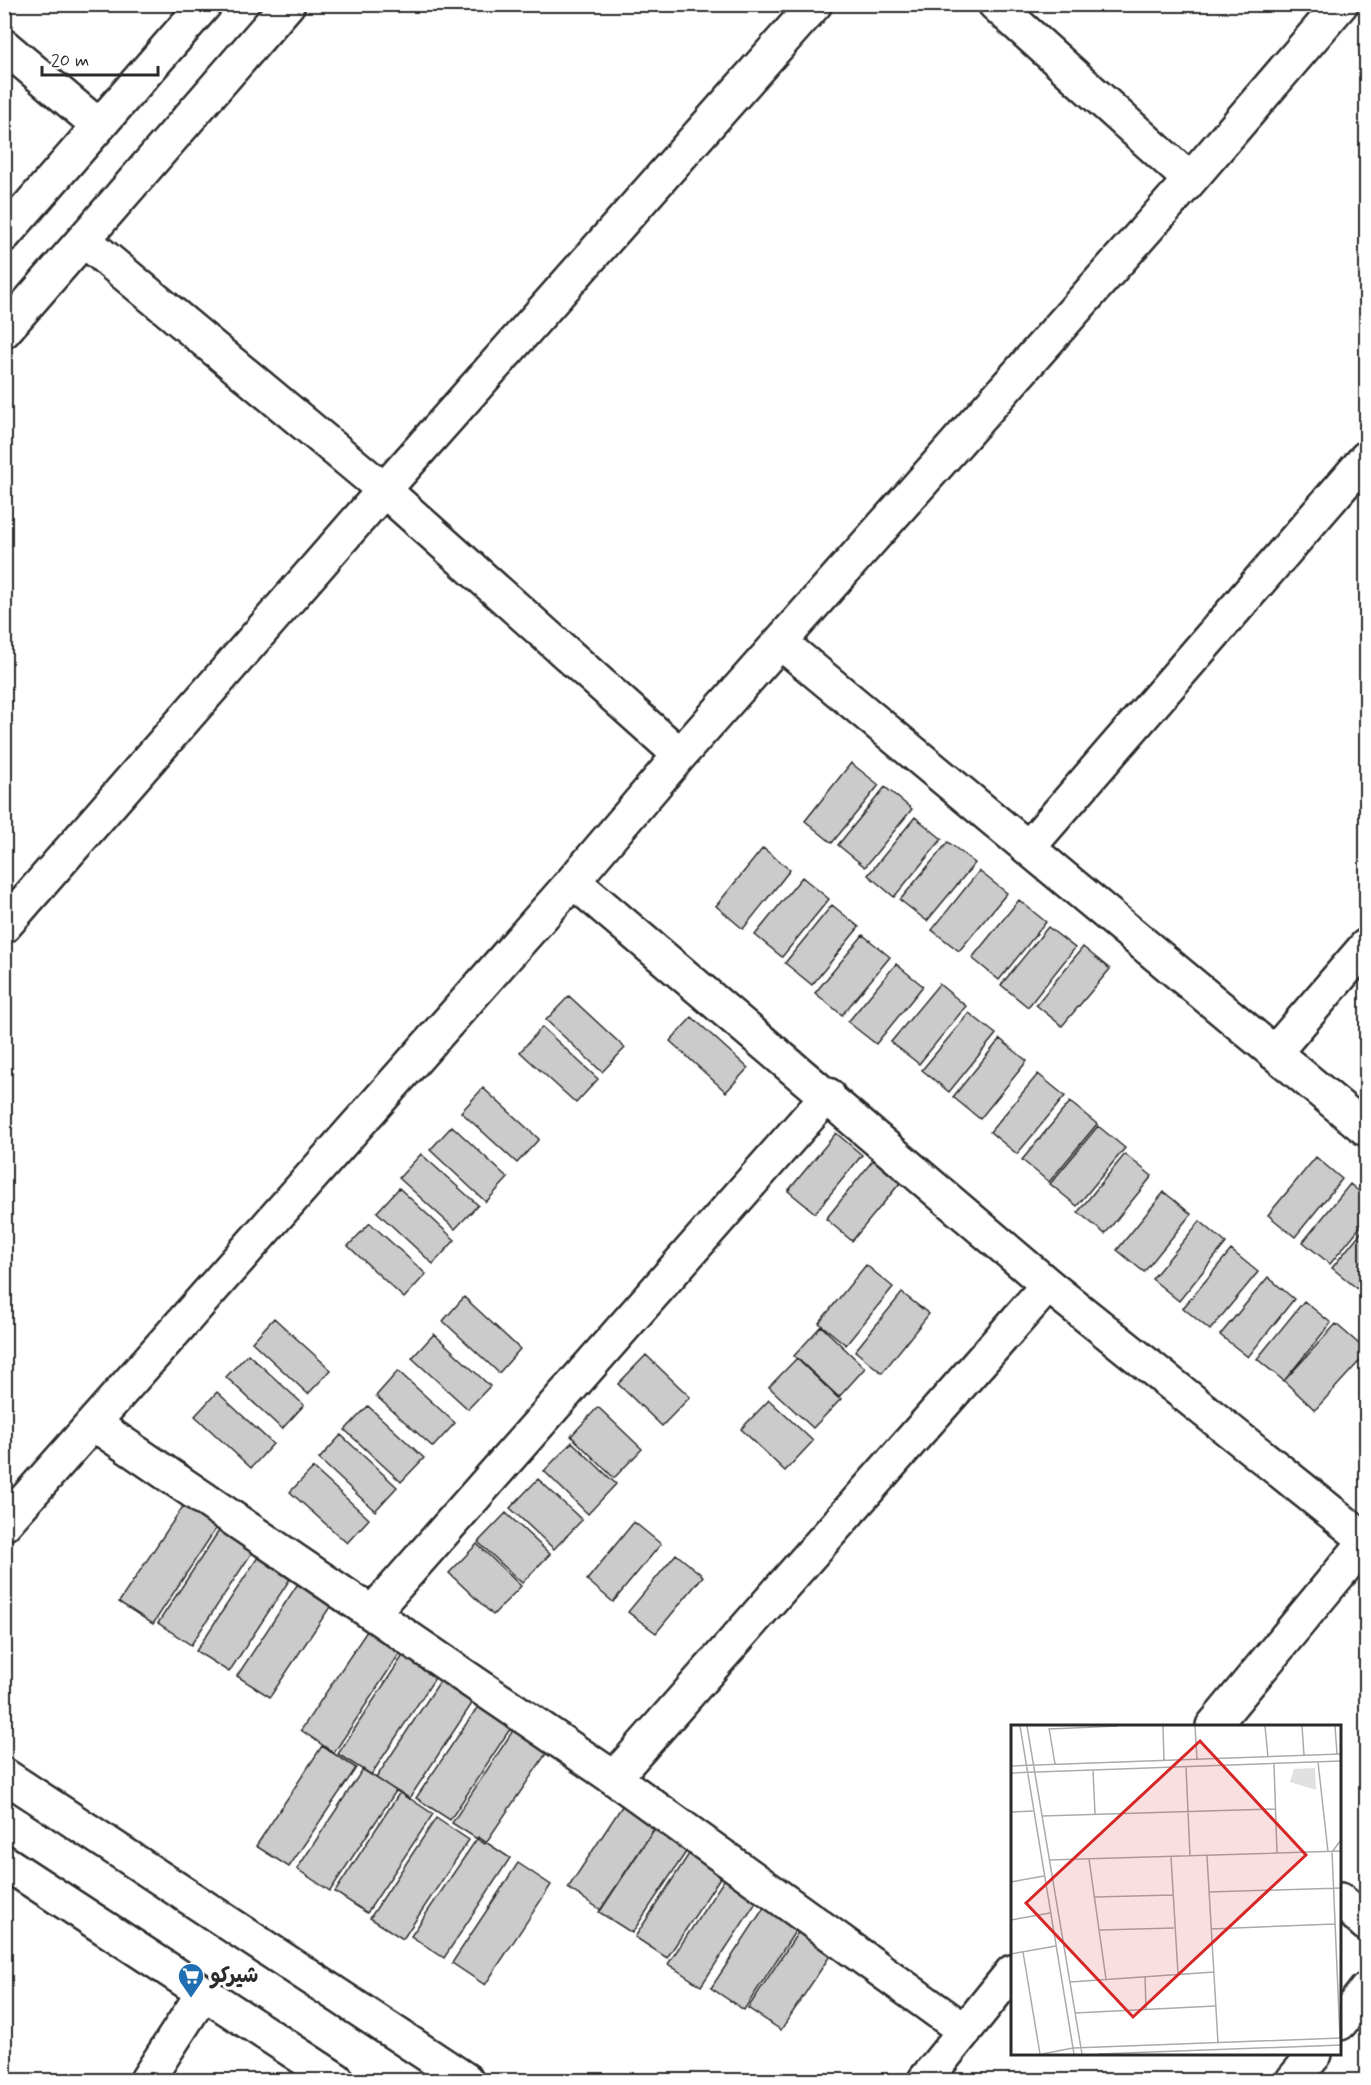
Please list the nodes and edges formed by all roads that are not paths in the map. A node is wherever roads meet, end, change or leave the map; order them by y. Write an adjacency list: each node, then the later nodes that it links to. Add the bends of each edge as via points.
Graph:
1 (205, 4): 7 (street)
2 (288, 4): 10 (street)
3 (815, 4): 13 (street)
4 (995, 4): 8 (street)
5 (1341, 4): 8 (street)
6 (4, 46): 7 (street)
7 (99, 126): 9 (street)
8 (1190, 180): 14 (street)
9 (4, 235)
10 (84, 240): 11 (street); 13 (street)
11 (4, 331)
12 (1366, 458): 16 (street)
13 (384, 490): 15 (street); 18 (street)
14 (780, 642): 15 (street); 16 (street)
15 (680, 755): 17 (street)
16 (1028, 848): 20 (street)
17 (573, 880): 21 (street); 24 (street)
18 (4, 926)
19 (1366, 946): 20 (street)
20 (1274, 1053): 22 (street)
21 (828, 1095): 23 (street); 27 (street)
22 (1366, 1130)
23 (1048, 1285): 26 (street); 30 (street)
24 (94, 1424): 25 (street); 27 (street)
25 (4, 1524)
26 (1366, 1541): 28 (street)
27 (372, 1613): 30 (street)
28 (1214, 1725)
29 (4, 1776): 42 (street)
30 (614, 1778): 38 (street)
31 (4, 1862): 36 (street)
32 (1341, 1901): 33 (street)
33 (1366, 1924)
34 (1011, 1973): 38 (street)
35 (1366, 1990): 37 (street)
36 (203, 1993): 40 (street); 41 (street)
37 (1341, 2022)
38 (964, 2031): 43 (street)
39 (1314, 2055): 44 (street)
40 (147, 2080)
41 (337, 2080)
42 (466, 2080)
43 (926, 2080)
44 (1293, 2080)

